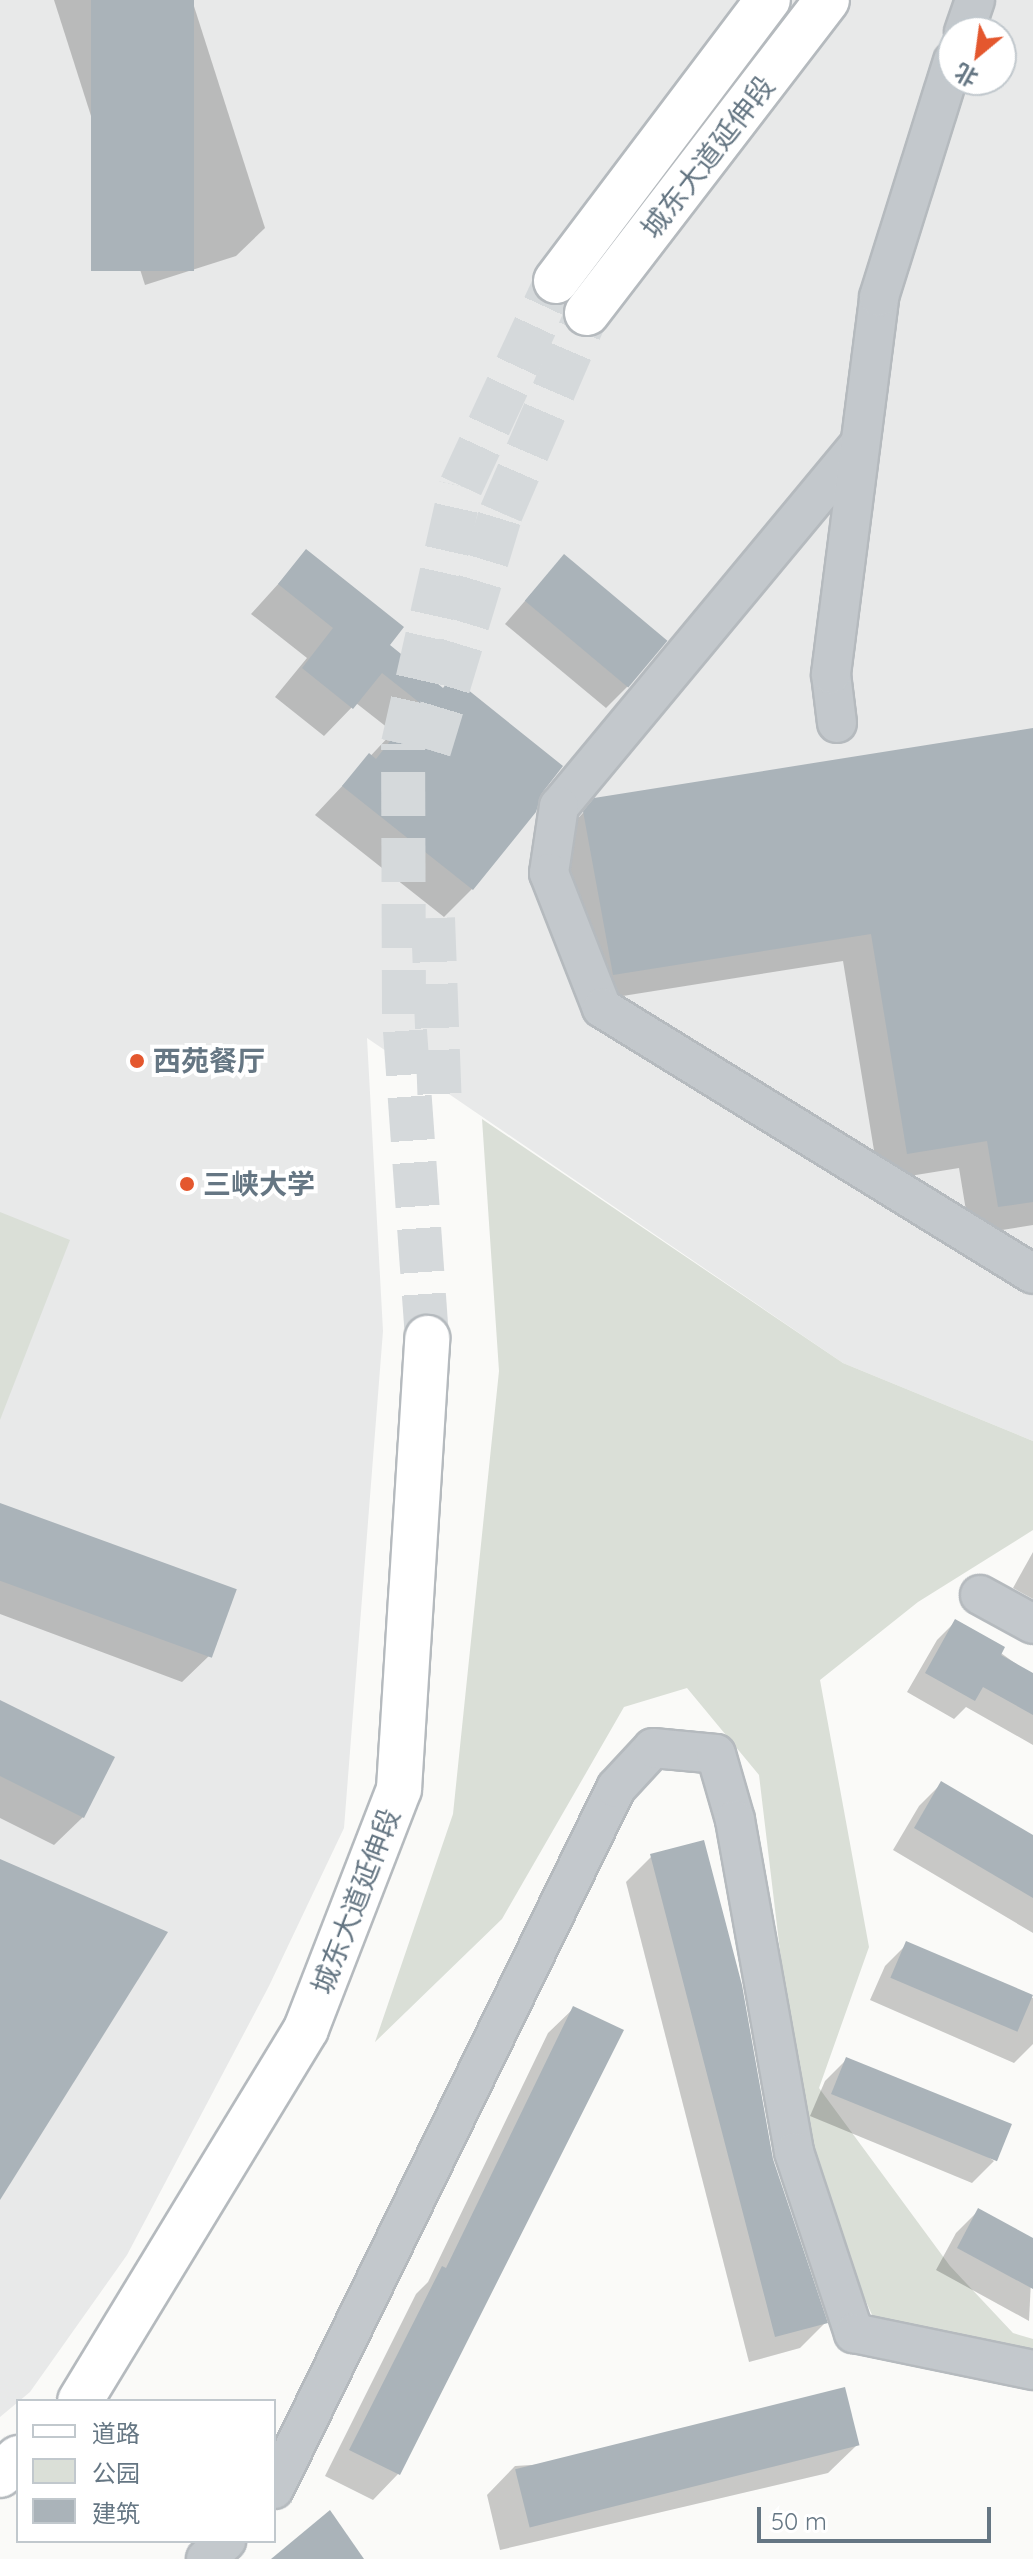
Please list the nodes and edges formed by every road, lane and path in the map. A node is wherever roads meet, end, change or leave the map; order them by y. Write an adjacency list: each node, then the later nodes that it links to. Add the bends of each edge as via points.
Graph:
1 (768, 0): 4 (main road, 城东大道延伸段)
2 (827, 0): 5 (main road, 城东大道延伸段)
3 (942, 96): 6 (street, via 879,297)
4 (556, 281)
5 (587, 313)
6 (860, 444): 7 (street, via 831,674); 8 (street, via 559,806 549,873 602,1008)
7 (837, 723)
8 (1033, 1274)
9 (980, 1595): 10 (street)
10 (1033, 1624)
11 (1033, 2370): 17 (street, via 854,2333 794,2152 735,1820 716,1754 653,1748 616,1788)
12 (81, 2399): 13 (main road, 城东大道延伸段, via 306,2029 399,1789 440,1344 419,1803 339,2024)
13 (113, 2399)
14 (16, 2460): 15 (main road)
15 (0, 2475)
16 (16, 2483): 18 (main road)
17 (276, 2486)
18 (0, 2496)
19 (224, 2543): 20 (street)
20 (206, 2559)

